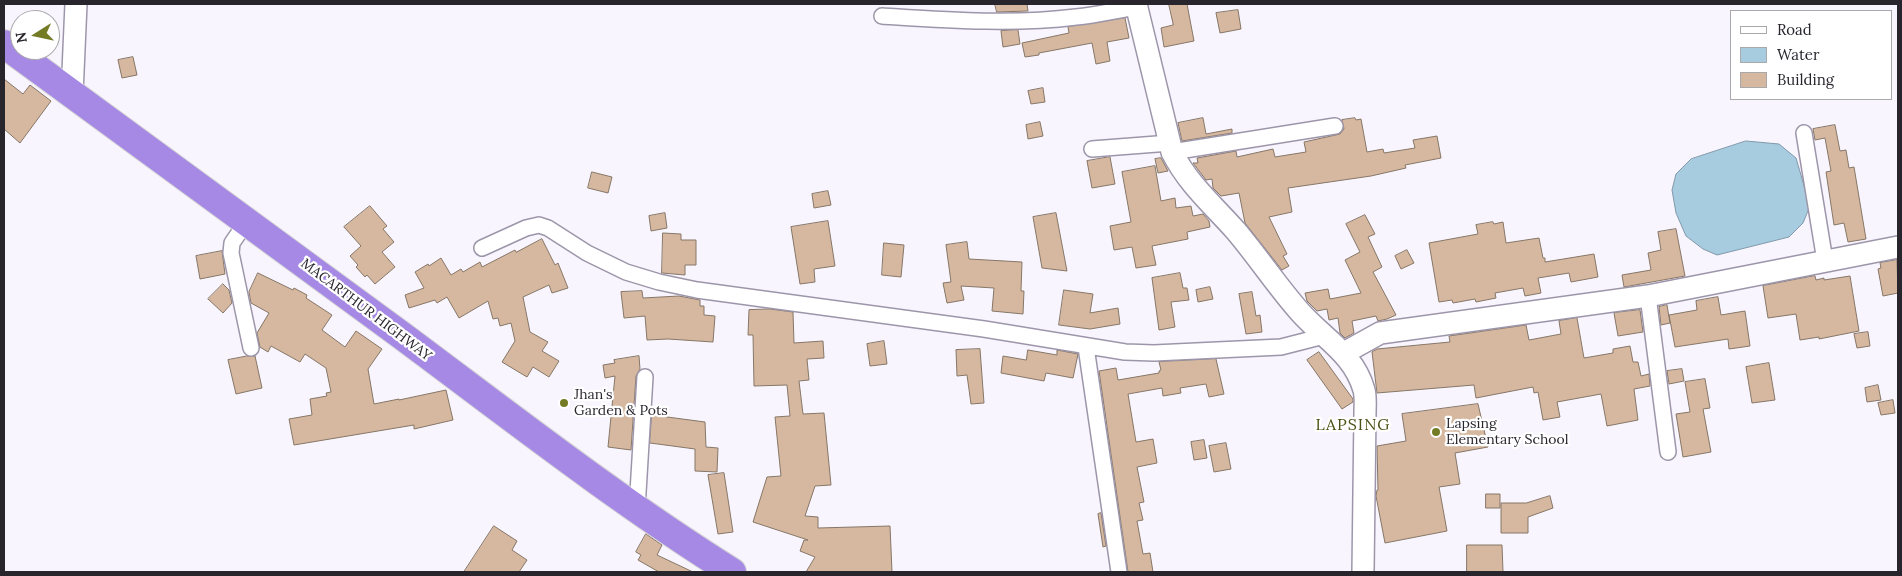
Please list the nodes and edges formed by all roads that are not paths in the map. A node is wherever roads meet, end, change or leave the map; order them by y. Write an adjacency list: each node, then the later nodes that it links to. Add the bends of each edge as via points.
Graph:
1 (76, 4): 5 (street)
2 (1136, 5): 3 (street, via 1076,17 1025,21); 8 (street)
3 (882, 16)
4 (4, 44): 5 (highway, MACARTHUR HIGHWAY)
5 (72, 94): 10 (highway, MACARTHUR HIGHWAY)
6 (1335, 126): 8 (street)
7 (1804, 133): 13 (street)
8 (1171, 147): 9 (street); 15 (street, via 1180,168 1201,195 1236,231 1297,309)
9 (1092, 149)
10 (247, 221): 17 (street, via 232,242 231,253); 21 (highway, MACARTHUR HIGHWAY)
11 (1898, 247): 13 (street)
12 (482, 248): 16 (street, via 539,225 626,272 659,282)
13 (1825, 261): 14 (street)
14 (1648, 296): 18 (street, via 1380,333); 20 (street)
15 (1324, 336): 16 (street, via 1281,347 1154,353); 18 (street)
16 (1086, 346): 23 (street)
17 (251, 348)
18 (1344, 353): 24 (street, via 1356,370 1364,392)
19 (645, 377): 21 (street)
20 (1668, 452)
21 (637, 509): 22 (highway, MACARTHUR HIGHWAY)
22 (732, 572)
23 (1119, 572)
24 (1363, 572)

